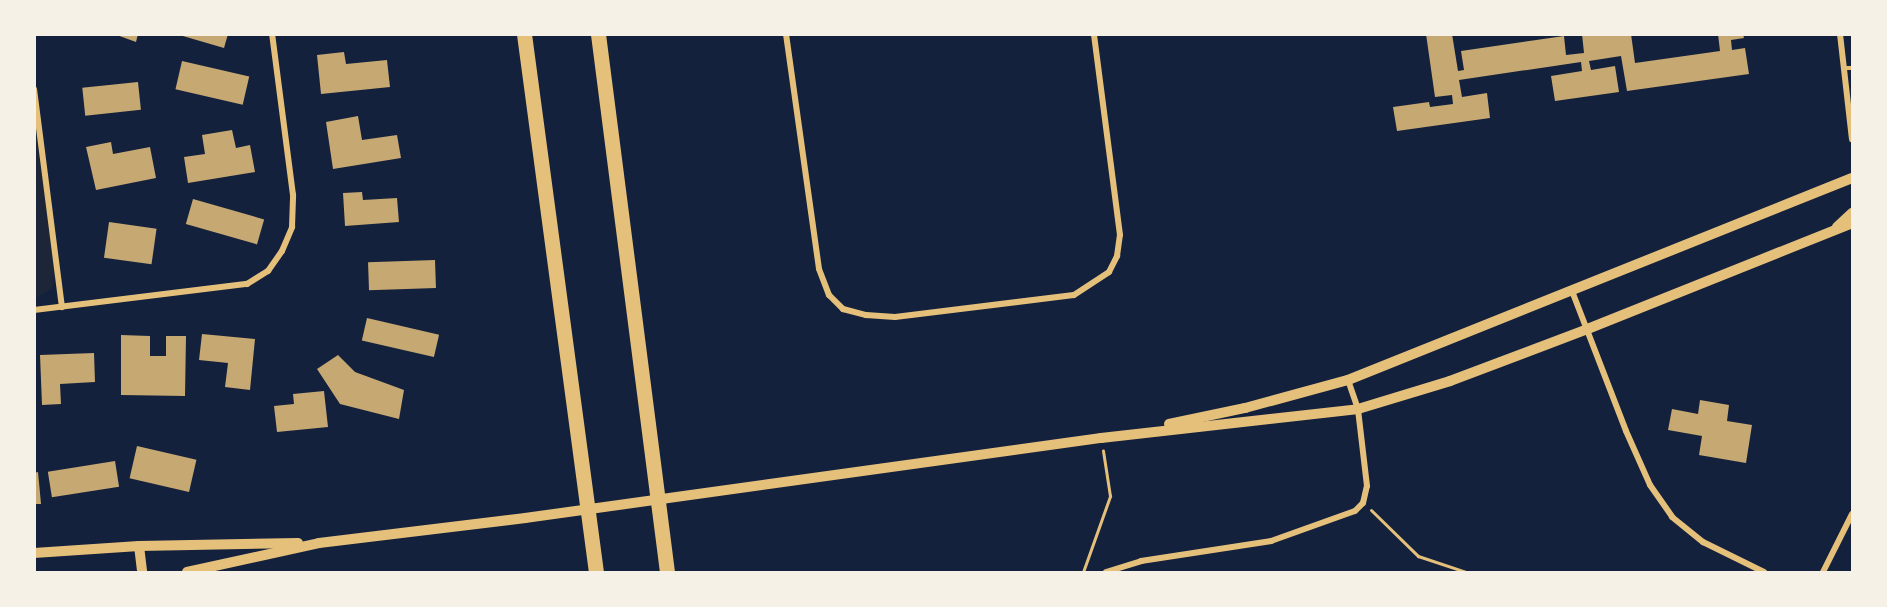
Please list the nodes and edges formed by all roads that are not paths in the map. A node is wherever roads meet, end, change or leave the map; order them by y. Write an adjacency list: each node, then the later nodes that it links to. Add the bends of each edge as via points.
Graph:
1 (272, 34): 17 (street, via 293,195 292,227 268,272 247,284)
2 (524, 34): 29 (highway)
3 (598, 34): 30 (highway)
4 (786, 34): 5 (street, via 819,269 829,295 843,309 895,317 1074,295 1109,272 1120,236)
5 (1094, 34)
6 (1840, 34): 7 (street)
7 (1844, 68): 8 (lane); 10 (street)
8 (1852, 68)
9 (34, 89): 17 (street)
10 (1852, 134): 11 (street)
11 (1852, 139)
12 (1852, 178): 16 (street)
13 (1852, 213): 15 (street)
14 (1852, 223): 15 (street)
15 (1831, 232): 19 (street)
16 (1572, 291): 19 (street); 20 (street)
17 (62, 307): 18 (street)
18 (34, 310)
19 (1585, 330): 21 (street, via 1450,381); 32 (street, via 1650,485 1672,517 1703,542)
20 (1348, 380): 21 (street); 22 (street, via 1245,408)
21 (1359, 409): 22 (street); 31 (street, via 1367,486 1363,503 1355,511 1271,541 1141,561)
22 (1101, 438): 24 (street)
23 (1852, 514): 33 (street)
24 (319, 543): 25 (street); 28 (street)
25 (139, 546): 26 (street); 27 (street)
26 (34, 553)
27 (142, 573)
28 (187, 573)
29 (596, 573)
30 (667, 573)
31 (1106, 573)
32 (1764, 573)
33 (1823, 573)

